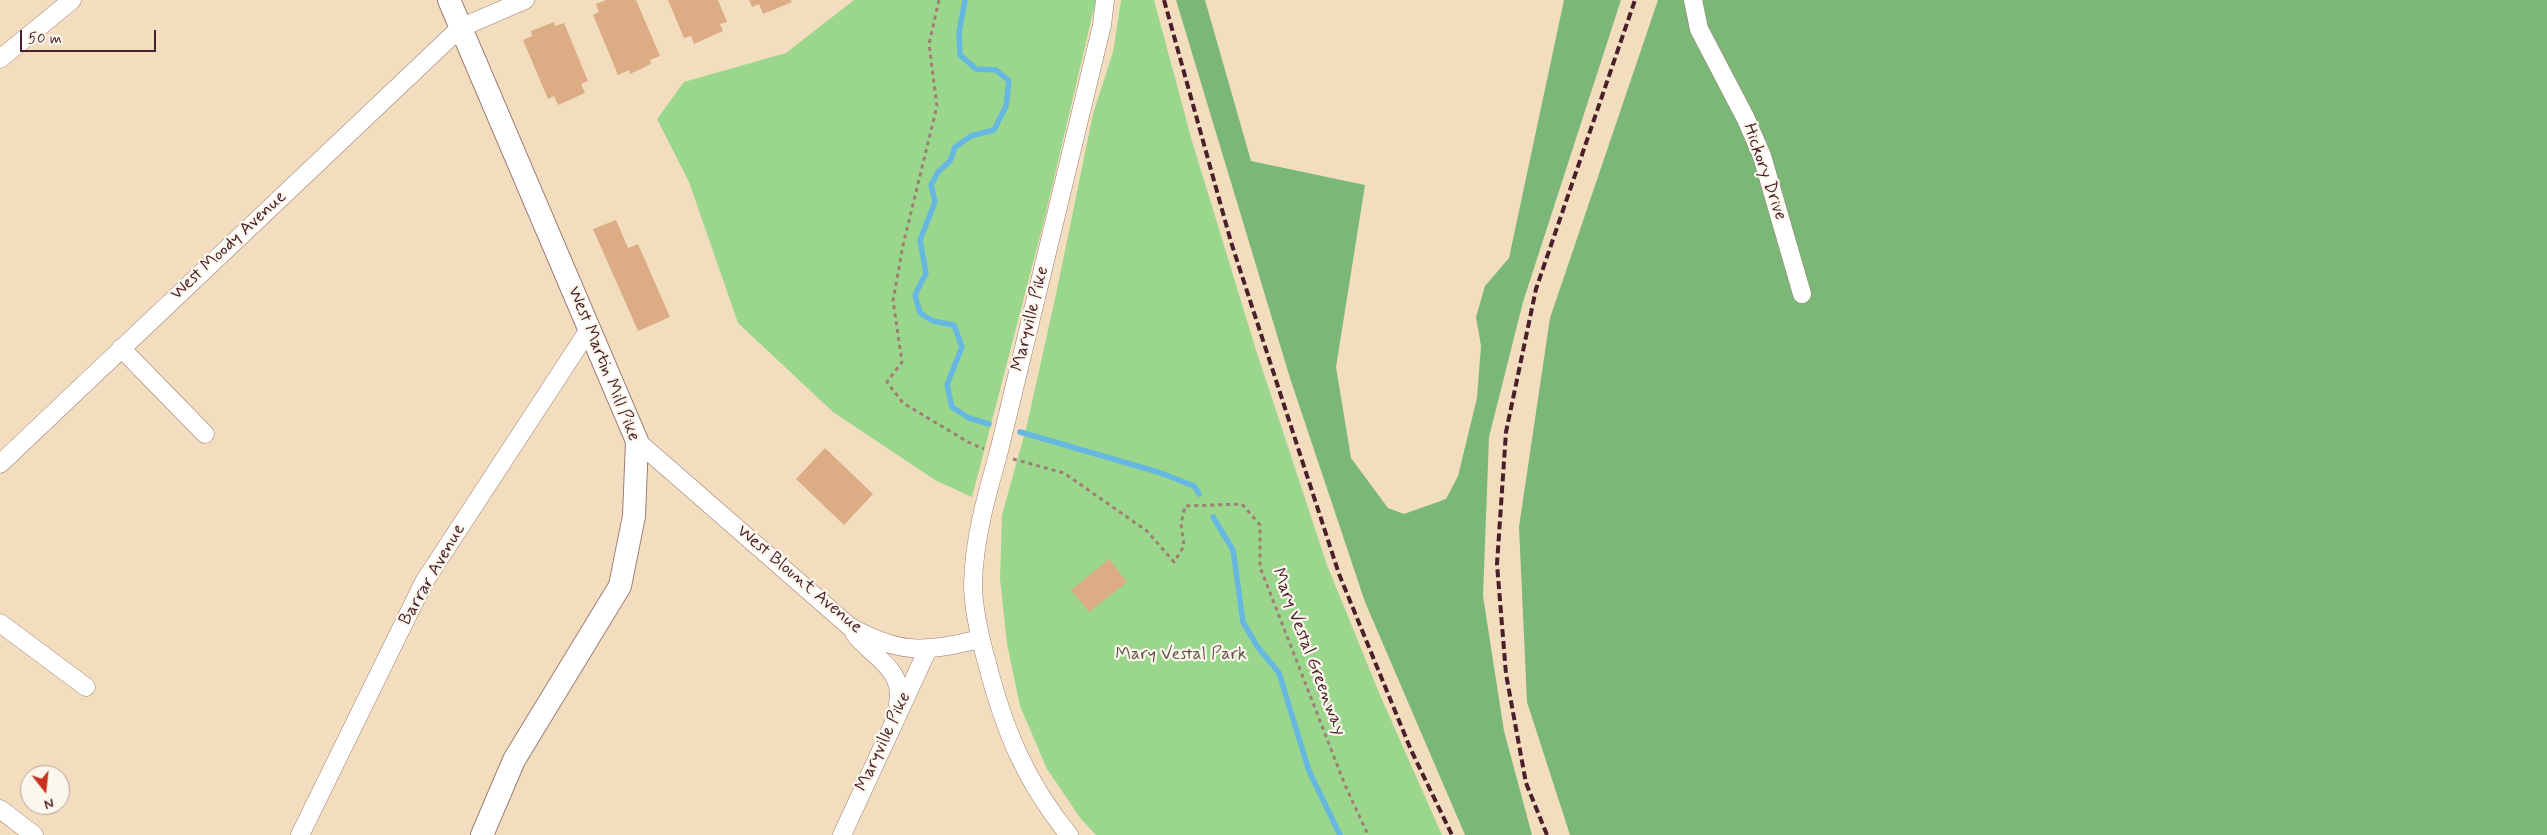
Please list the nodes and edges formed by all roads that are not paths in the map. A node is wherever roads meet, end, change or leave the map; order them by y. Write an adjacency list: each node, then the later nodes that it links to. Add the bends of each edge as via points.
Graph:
1 (72, 0): 7 (street)
2 (449, 0): 6 (main road, West Martin Mill Pike)
3 (525, 0): 6 (street)
4 (1105, 0): 16 (street, Maryville Pike, via 1102,24 998,455 980,517 973,585)
5 (1693, 0): 8 (street, Hickory Drive, via 1699,29 1762,156)
6 (460, 28): 9 (main road, West Martin Mill Pike); 10 (street, West Moody Avenue)
7 (0, 59)
8 (1802, 294)
9 (590, 328): 12 (main road, West Martin Mill Pike); 22 (street, Barrar Avenue, via 424,582)
10 (121, 348): 11 (street); 13 (street, West Moody Avenue)
11 (206, 434)
12 (637, 441): 15 (street, West Blount Avenue); 23 (main road, West Martin Mill Pike, via 634,516 620,586 514,760)
13 (0, 464)
14 (0, 623): 18 (street)
15 (849, 626): 17 (street, West Blount Avenue, via 890,645 911,650); 19 (street, via 898,679 900,694)
16 (980, 639): 17 (street, West Blount Avenue); 25 (street, via 1007,732 1035,790)
17 (928, 649): 19 (street, Maryville Pike)
18 (86, 687)
19 (896, 714): 24 (street, Maryville Pike)
20 (0, 809): 21 (street)
21 (34, 835)
22 (300, 835)
23 (482, 835)
24 (842, 835)
25 (1068, 835)

